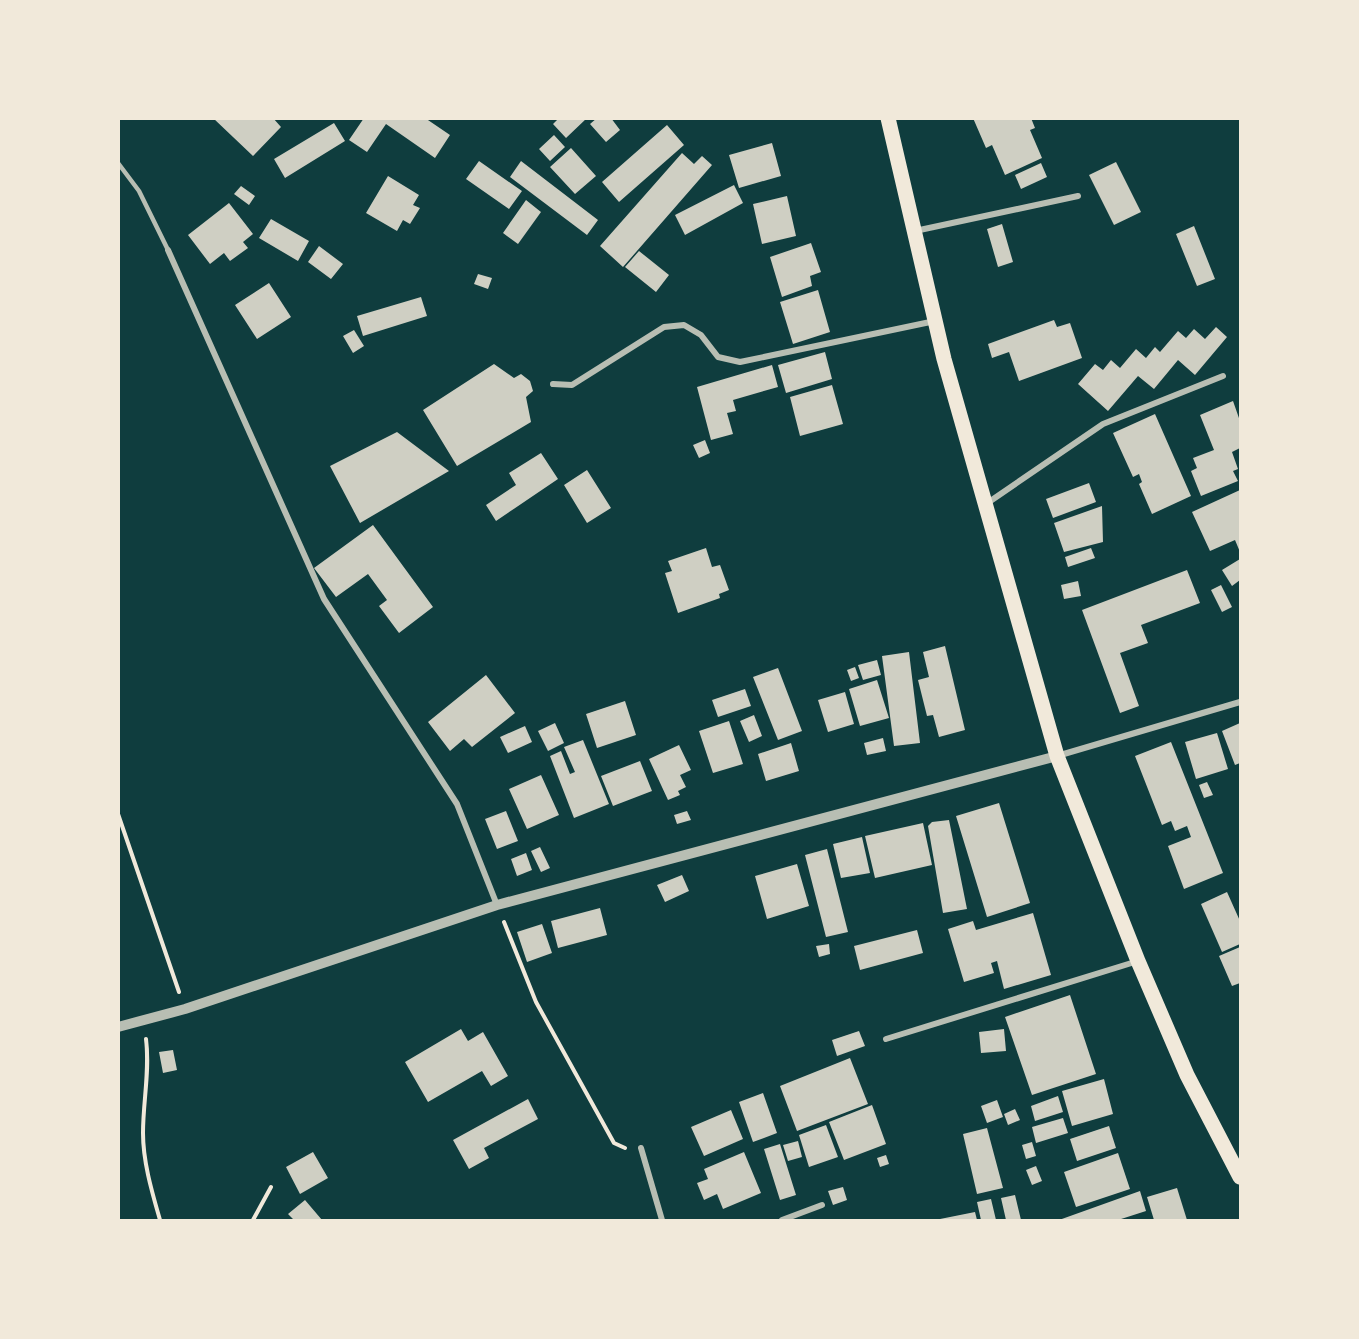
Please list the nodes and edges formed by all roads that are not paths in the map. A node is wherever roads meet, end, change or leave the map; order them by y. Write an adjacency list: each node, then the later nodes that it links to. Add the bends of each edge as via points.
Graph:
1 (888, 118): 4 (main road)
2 (118, 163): 5 (lane, via 139,191)
3 (1078, 196): 4 (street)
4 (914, 231): 6 (main road)
5 (168, 250): 12 (street, via 324,598 457,804)
6 (935, 320): 8 (street, via 740,362 718,357 701,335 684,325 664,327 572,385); 9 (main road)
7 (1223, 376): 9 (street, via 1103,424)
8 (553, 384)
9 (985, 504): 11 (main road)
10 (1240, 702): 11 (street)
11 (1057, 756): 12 (street); 13 (main road)
12 (497, 905): 14 (street)
13 (1138, 961): 15 (street); 17 (main road, via 1187,1075)
14 (118, 1027)
15 (886, 1039)
16 (642, 1148): 19 (street)
17 (1240, 1177)
18 (822, 1205): 20 (street)
19 (662, 1221)
20 (782, 1221)

